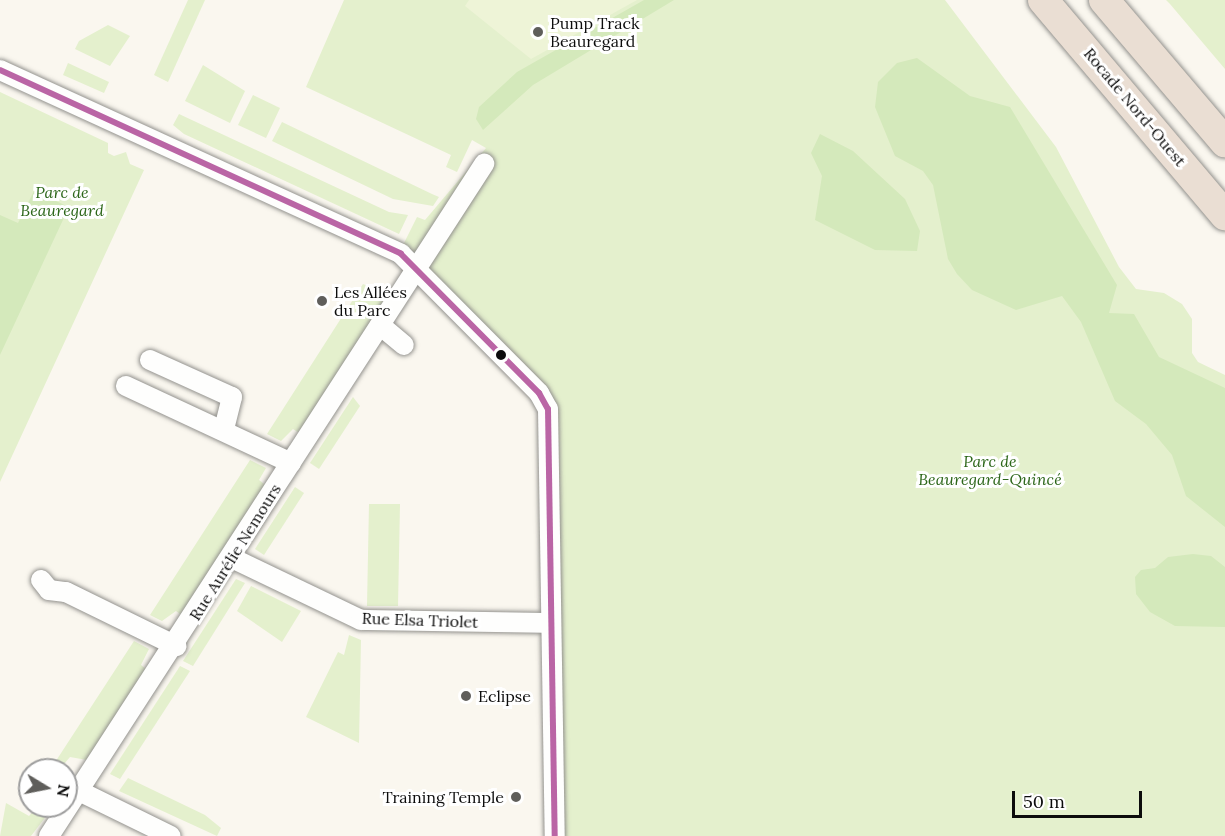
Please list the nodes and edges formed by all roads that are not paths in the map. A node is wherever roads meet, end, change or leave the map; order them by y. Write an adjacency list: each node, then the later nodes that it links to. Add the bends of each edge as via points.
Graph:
1 (1043, 0): 6 (highway, Rocade Nord-Ouest)
2 (1104, 0): 4 (highway)
3 (0, 69): 7 (street)
4 (1225, 142)
5 (484, 164): 7 (street, Rue Aurélie Nemours)
6 (1225, 215)
7 (418, 266): 8 (street, Rue Aurélie Nemours); 16 (street, via 548,409)
8 (380, 325): 9 (street); 13 (street, Rue Aurélie Nemours)
9 (404, 345)
10 (150, 360): 12 (street, via 232,397)
11 (126, 386): 12 (street)
12 (224, 430): 13 (street)
13 (291, 464): 14 (street, Rue Aurélie Nemours)
14 (232, 558): 16 (street, Rue Elsa Triolet, via 361,620); 17 (street, Rue Aurélie Nemours)
15 (41, 580): 17 (street, via 49,590 66,592)
16 (550, 623): 21 (street)
17 (176, 646): 18 (street, Rue Aurélie Nemours)
18 (79, 791): 19 (street, Rue Aurélie Nemours); 20 (street)
19 (49, 836)
20 (171, 836)
21 (555, 836)

